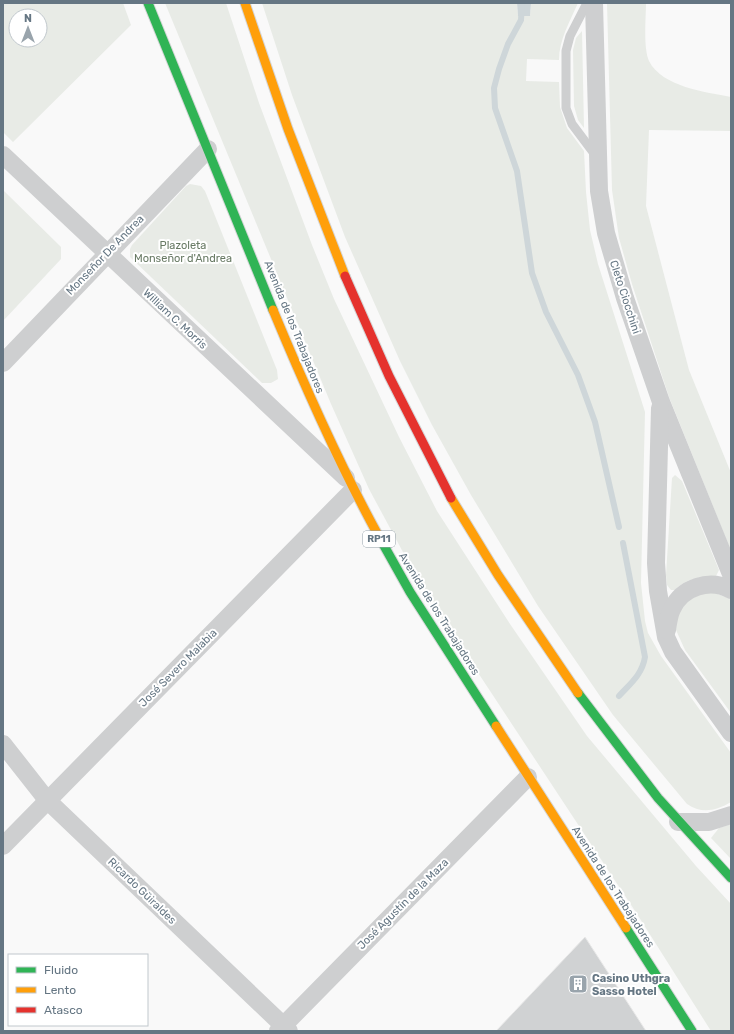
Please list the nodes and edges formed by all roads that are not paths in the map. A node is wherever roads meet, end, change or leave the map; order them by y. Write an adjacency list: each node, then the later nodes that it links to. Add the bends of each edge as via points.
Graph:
1 (148, 3): 5 (main road, Avenida de los Trabajadores / RP11)
2 (245, 3): 20 (main road, via 276,100 352,298 383,366 449,495 526,618 590,711)
3 (587, 3): 7 (lane, via 570,36 566,51 566,108 572,124)
4 (594, 3): 7 (street, Cleto Ciocchini)
5 (208, 149): 8 (street, Monseñor De Andrea); 11 (main road, Avenida de los Trabajadores / RP11, via 301,378)
6 (3, 156): 8 (street, William C. Morris)
7 (598, 157): 10 (street, Cleto Ciocchini, via 599,191 610,248)
8 (106, 254): 9 (street, Monseñor De Andrea); 11 (street, William C. Morris)
9 (3, 363)
10 (661, 402): 12 (street, Cleto Ciocchini); 14 (street, via 656,563)
11 (350, 485): 17 (main road, Avenida de los Trabajadores / RP11, via 410,592); 18 (street, José Severo Malabia)
12 (731, 574)
13 (731, 590): 14 (street, via 718,585 702,585 683,594 672,609)
14 (666, 637): 15 (street, via 673,652)
15 (731, 733)
16 (3, 744): 18 (street, Ricardo Güiraldes)
17 (528, 777): 23 (street, José Agustín de la Maza); 24 (main road, Avenida de los Trabajadores / RP11)
18 (47, 800): 21 (street, José Severo Malabia); 23 (street, Ricardo Güiraldes)
19 (731, 815): 20 (street, via 709,822)
20 (678, 822): 22 (main road)
21 (3, 846)
22 (731, 878)
23 (283, 1029)
24 (692, 1031)

